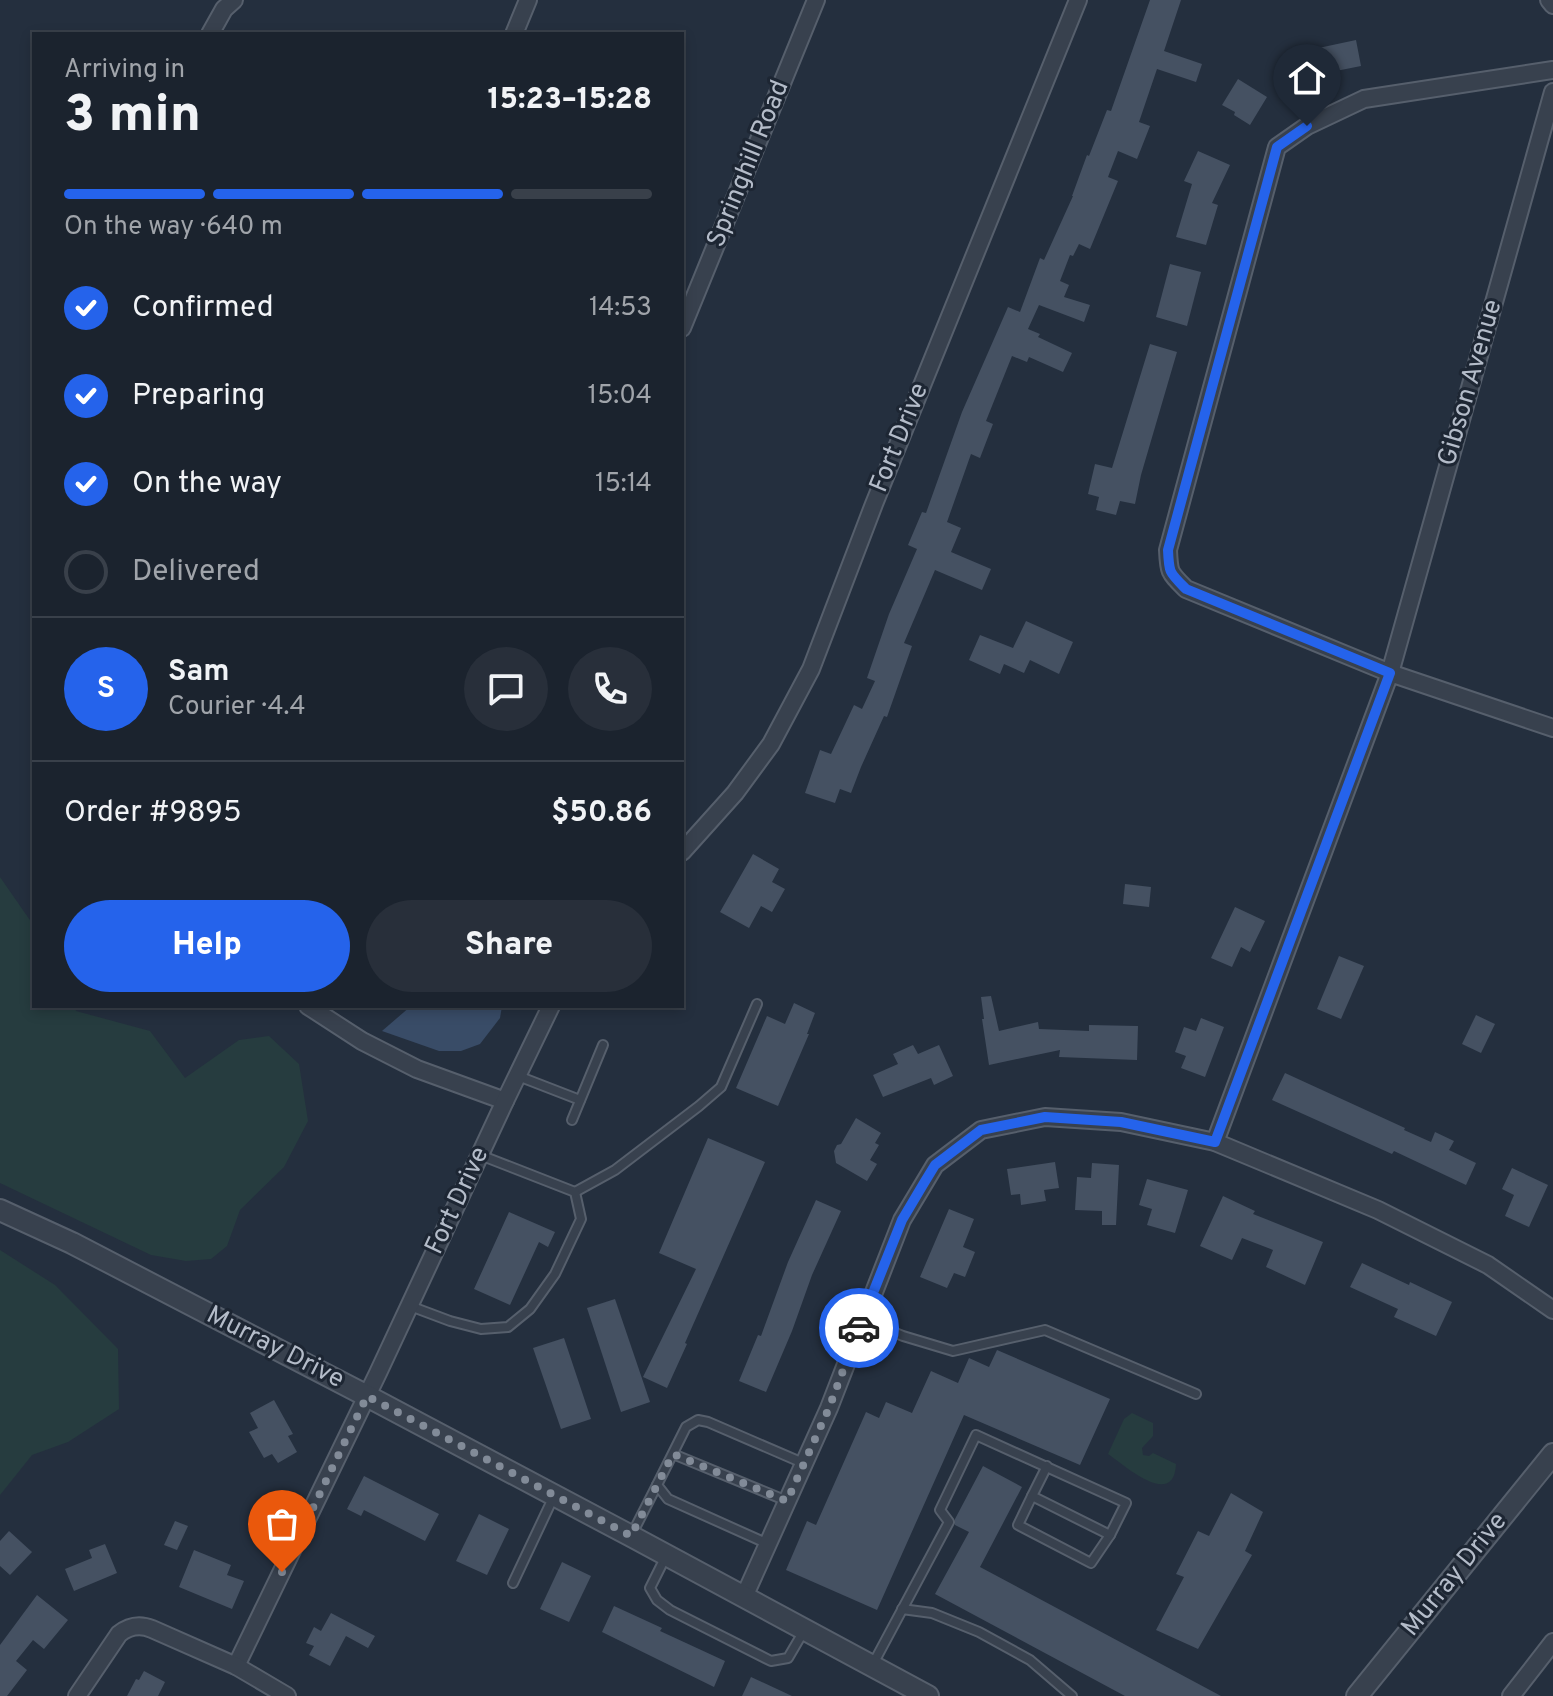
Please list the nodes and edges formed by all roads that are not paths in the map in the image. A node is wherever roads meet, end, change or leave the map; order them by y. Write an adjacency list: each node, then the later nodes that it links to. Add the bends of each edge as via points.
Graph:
1 (234, 0): 5 (street)
2 (528, 0): 6 (street)
3 (816, 0): 9 (street, Springhill Road)
4 (1078, 0): 12 (street, Fort Drive, via 811,669 771,744)
5 (211, 32)
6 (515, 32)
7 (1553, 70): 10 (street, via 1364,99 1277,147 1168,550 1171,574 1186,589)
8 (1553, 92): 10 (street, Gibson Avenue)
9 (684, 323)
10 (1390, 673): 11 (street); 21 (street, Gibson Avenue)
11 (1553, 728)
12 (684, 850)
13 (757, 1004): 23 (lane, via 721,1087 615,1170)
14 (311, 1008): 19 (street, via 417,1069)
15 (550, 1008): 17 (street, Fort Drive)
16 (603, 1045): 18 (lane)
17 (517, 1076): 18 (lane); 19 (street, Fort Drive)
18 (580, 1100): 20 (lane)
19 (505, 1101): 22 (street, Fort Drive)
20 (572, 1120)
21 (1215, 1142): 26 (street, via 1391,1216 1488,1265); 27 (street, via 1121,1122 1045,1117 981,1130 935,1165 902,1220)
22 (480, 1155): 23 (lane); 25 (street, Fort Drive)
23 (575, 1192): 25 (lane, via 581,1219 555,1274 530,1309 508,1327 481,1329)
24 (0, 1210): 29 (street, Murray Drive)
25 (410, 1306): 29 (street, Fort Drive)
26 (1553, 1310)
27 (862, 1319): 28 (lane, via 953,1351 1045,1330); 32 (street)
28 (1196, 1394)
29 (367, 1396): 35 (street, Murray Drive); 48 (street, Fort Drive)
30 (673, 1454): 32 (lane, via 686,1427 698,1420); 34 (lane); 37 (lane)
31 (1553, 1454): 53 (street, Murray Drive)
32 (804, 1464): 37 (street)
33 (1047, 1466): 36 (lane); 38 (lane, via 1126,1503); 44 (lane, via 976,1435 940,1510 949,1522)
34 (657, 1485): 39 (lane); 40 (lane, via 668,1499)
35 (554, 1495): 39 (street, Murray Drive); 42 (lane)
36 (1032, 1496): 38 (lane); 38 (lane, via 1018,1525 1091,1563)
37 (787, 1501): 40 (street)
38 (1110, 1535)
39 (631, 1536): 41 (street, Murray Drive)
40 (768, 1544): 43 (street)
41 (667, 1555): 43 (street, Murray Drive); 45 (lane, via 650,1588 670,1610 771,1661 788,1658)
42 (513, 1583)
43 (744, 1597): 45 (street, Murray Drive)
44 (902, 1609): 47 (lane); 52 (lane, via 932,1613 979,1632 1030,1660)
45 (805, 1629): 47 (street, Murray Drive)
46 (1553, 1642): 54 (street)
47 (872, 1665): 51 (street, Murray Drive)
48 (236, 1666): 49 (street, via 140,1625 119,1634); 50 (street)
49 (77, 1696)
50 (287, 1696)
51 (928, 1696)
52 (1072, 1696)
53 (1357, 1696)
54 (1511, 1696)

